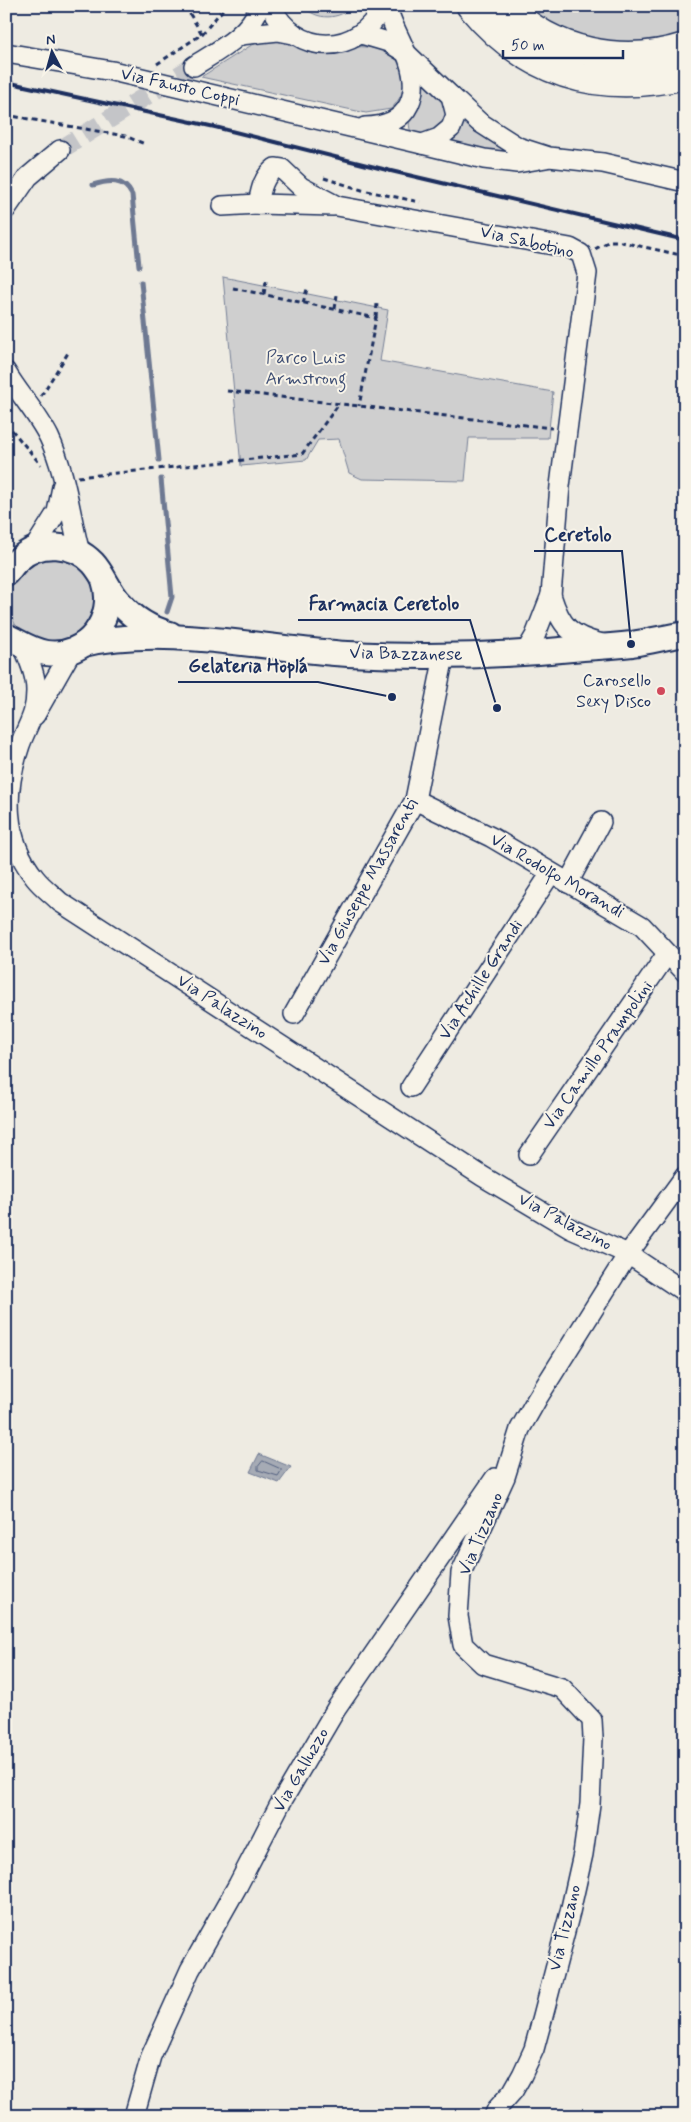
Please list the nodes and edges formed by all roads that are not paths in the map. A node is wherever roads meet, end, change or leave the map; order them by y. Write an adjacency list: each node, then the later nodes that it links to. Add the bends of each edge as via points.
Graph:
1 (260, 6): 9 (street, via 250,25)
2 (271, 6): 7 (street, via 278,20)
3 (383, 6): 8 (street, via 376,20)
4 (387, 6): 12 (street, Via Fausto Coppi)
5 (471, 6): 14 (highway, via 506,42 534,60 581,78 637,84)
6 (506, 6): 10 (highway, via 544,36 587,52 650,55)
7 (293, 34): 8 (street, via 309,42 327,45 345,42); 9 (street, via 278,30)
8 (361, 34): 12 (street, Via Fausto Coppi, via 388,42)
9 (240, 35): 13 (street)
10 (685, 47)
11 (6, 53): 16 (street, Via Fausto Coppi, via 138,77)
12 (406, 53): 15 (street, Via Fausto Coppi); 16 (street, Via Fausto Coppi, via 413,96 405,111 393,122)
13 (194, 66)
14 (685, 75)
15 (451, 96): 17 (street, via 456,114 451,128 439,138); 19 (street, Via Fausto Coppi, via 479,122 518,147)
16 (352, 128): 17 (street, Via Fausto Coppi)
17 (422, 144): 19 (street, Via Fausto Coppi, via 484,159 517,163)
18 (60, 150): 24 (street, via 28,177)
19 (549, 157): 20 (street, Via Fausto Coppi, via 602,163)
20 (685, 182)
21 (258, 204): 22 (street); 23 (street); 23 (street, Via Sabotino, via 263,182 275,168 286,172 301,187)
22 (222, 206)
23 (337, 206): 31 (street, Via Sabotino, via 563,247 581,254 587,272 568,429)
24 (6, 209)
25 (6, 372): 26 (street, via 50,439)
26 (63, 478): 27 (street, via 57,512); 28 (street)
27 (33, 550): 28 (main road, Via Bazzanese, via 65,547); 29 (main road, Via Bazzanese, via 19,558)
28 (80, 553): 30 (main road, Via Bazzanese)
29 (7, 573)
30 (102, 576): 34 (main road, Via Bazzanese, via 121,605 144,624); 37 (main road, Via Bazzanese, via 108,597 104,619 92,637)
31 (553, 601): 36 (street, via 569,631 582,639); 38 (street); 39 (street)
32 (6, 625): 35 (main road, Via Bazzanese)
33 (685, 634): 36 (main road, Via Bazzanese)
34 (186, 638): 37 (main road, Via Bazzanese, via 121,638); 40 (main road, Via Bazzanese, via 330,652)
35 (14, 640): 37 (main road, Via Bazzanese, via 46,653); 41 (street, Via Palazzino, via 32,666 36,690)
36 (608, 646): 38 (main road, Via Bazzanese)
37 (78, 647): 41 (street)
38 (553, 651): 39 (main road, Via Bazzanese)
39 (525, 653): 40 (main road, Via Bazzanese)
40 (444, 656): 42 (street, Via Giuseppe Massarenti)
41 (33, 718): 52 (street, Via Palazzino, via 20,744 10,779 10,817 15,844 35,878 60,902 482,1176 571,1230)
42 (415, 800): 44 (street, Via Rodolfo Morandi, via 491,837); 48 (street, Via Giuseppe Massarenti)
43 (601, 822): 45 (street)
44 (551, 874): 45 (street, Via Rodolfo Morandi); 49 (street, Via Achille Grandi)
45 (568, 883): 46 (street, Via Rodolfo Morandi, via 642,926)
46 (667, 954): 47 (street, Via Rodolfo Morandi); 50 (street, Via Camillo Prampolini)
47 (685, 972)
48 (294, 1014)
49 (411, 1086)
50 (529, 1155)
51 (685, 1176): 52 (street, Via Tizzano)
52 (628, 1254): 53 (street, Via Palazzino); 54 (street, Via Tizzano, via 537,1399 520,1429)
53 (685, 1292)
54 (514, 1450): 55 (street, Via Galluzzo, via 336,1709 280,1806 190,1970 151,2056); 56 (street, Via Tizzano, via 462,1573 458,1616 463,1645 484,1664 562,1688 592,1720 593,1738 590,1804 583,1854 544,2016 534,2050 522,2075)
55 (134, 2116)
56 (494, 2116)

